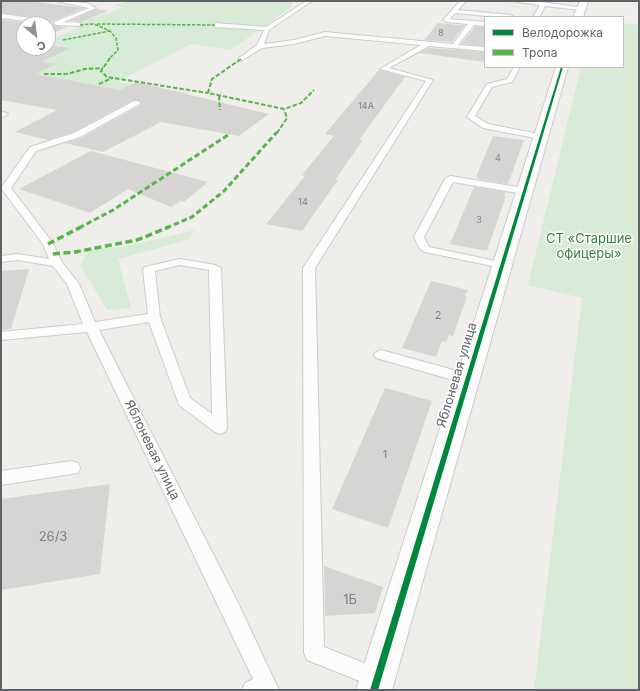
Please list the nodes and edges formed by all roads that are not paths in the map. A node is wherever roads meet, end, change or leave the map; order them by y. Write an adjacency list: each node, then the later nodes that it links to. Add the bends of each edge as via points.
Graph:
1 (59, 1): 13 (lane, via 93,8)
2 (309, 1): 18 (lane)
3 (463, 1): 8 (lane)
4 (514, 1): 5 (lane)
5 (531, 2): 6 (lane)
6 (543, 5): 7 (lane); 11 (lane)
7 (581, 9)
8 (454, 11): 10 (lane); 14 (lane, via 446,20)
9 (1, 16): 12 (lane)
10 (502, 16)
11 (537, 16)
12 (16, 18)
13 (56, 23): 16 (lane)
14 (472, 23): 15 (lane); 20 (lane)
15 (484, 24)
16 (80, 25)
17 (215, 25): 18 (lane)
18 (267, 29): 21 (lane)
19 (429, 43): 20 (lane); 21 (lane, via 325,34 294,42); 39 (lane, via 383,69 430,80 309,268 314,653)
20 (455, 45): 22 (lane)
21 (260, 46): 23 (lane)
22 (484, 49)
23 (241, 59)
24 (516, 68): 27 (lane, via 510,81 489,85 472,117 486,126)
25 (562, 68): 27 (street, Яблоневая улица)
26 (137, 103): 30 (lane, Яблоневая улица, via 77,135 33,149 6,188 48,244)
27 (541, 137): 28 (street, Яблоневая улица)
28 (524, 191): 31 (street, Яблоневая улица); 31 (lane, via 450,179 419,237 425,249)
29 (1, 259): 30 (lane, via 18,257)
30 (57, 263): 33 (lane, Яблоневая улица, via 73,284)
31 (502, 265): 36 (street, Яблоневая улица)
32 (154, 317): 32 (lane, via 184,401 220,428 215,268 180,262 149,269); 33 (lane)
33 (91, 327): 34 (lane); 40 (lane, Яблоневая улица, via 221,589)
34 (1, 336)
35 (381, 356): 36 (lane)
36 (468, 379): 39 (street, Яблоневая улица)
37 (72, 468): 38 (lane)
38 (1, 478)
39 (375, 684)
40 (262, 688)

